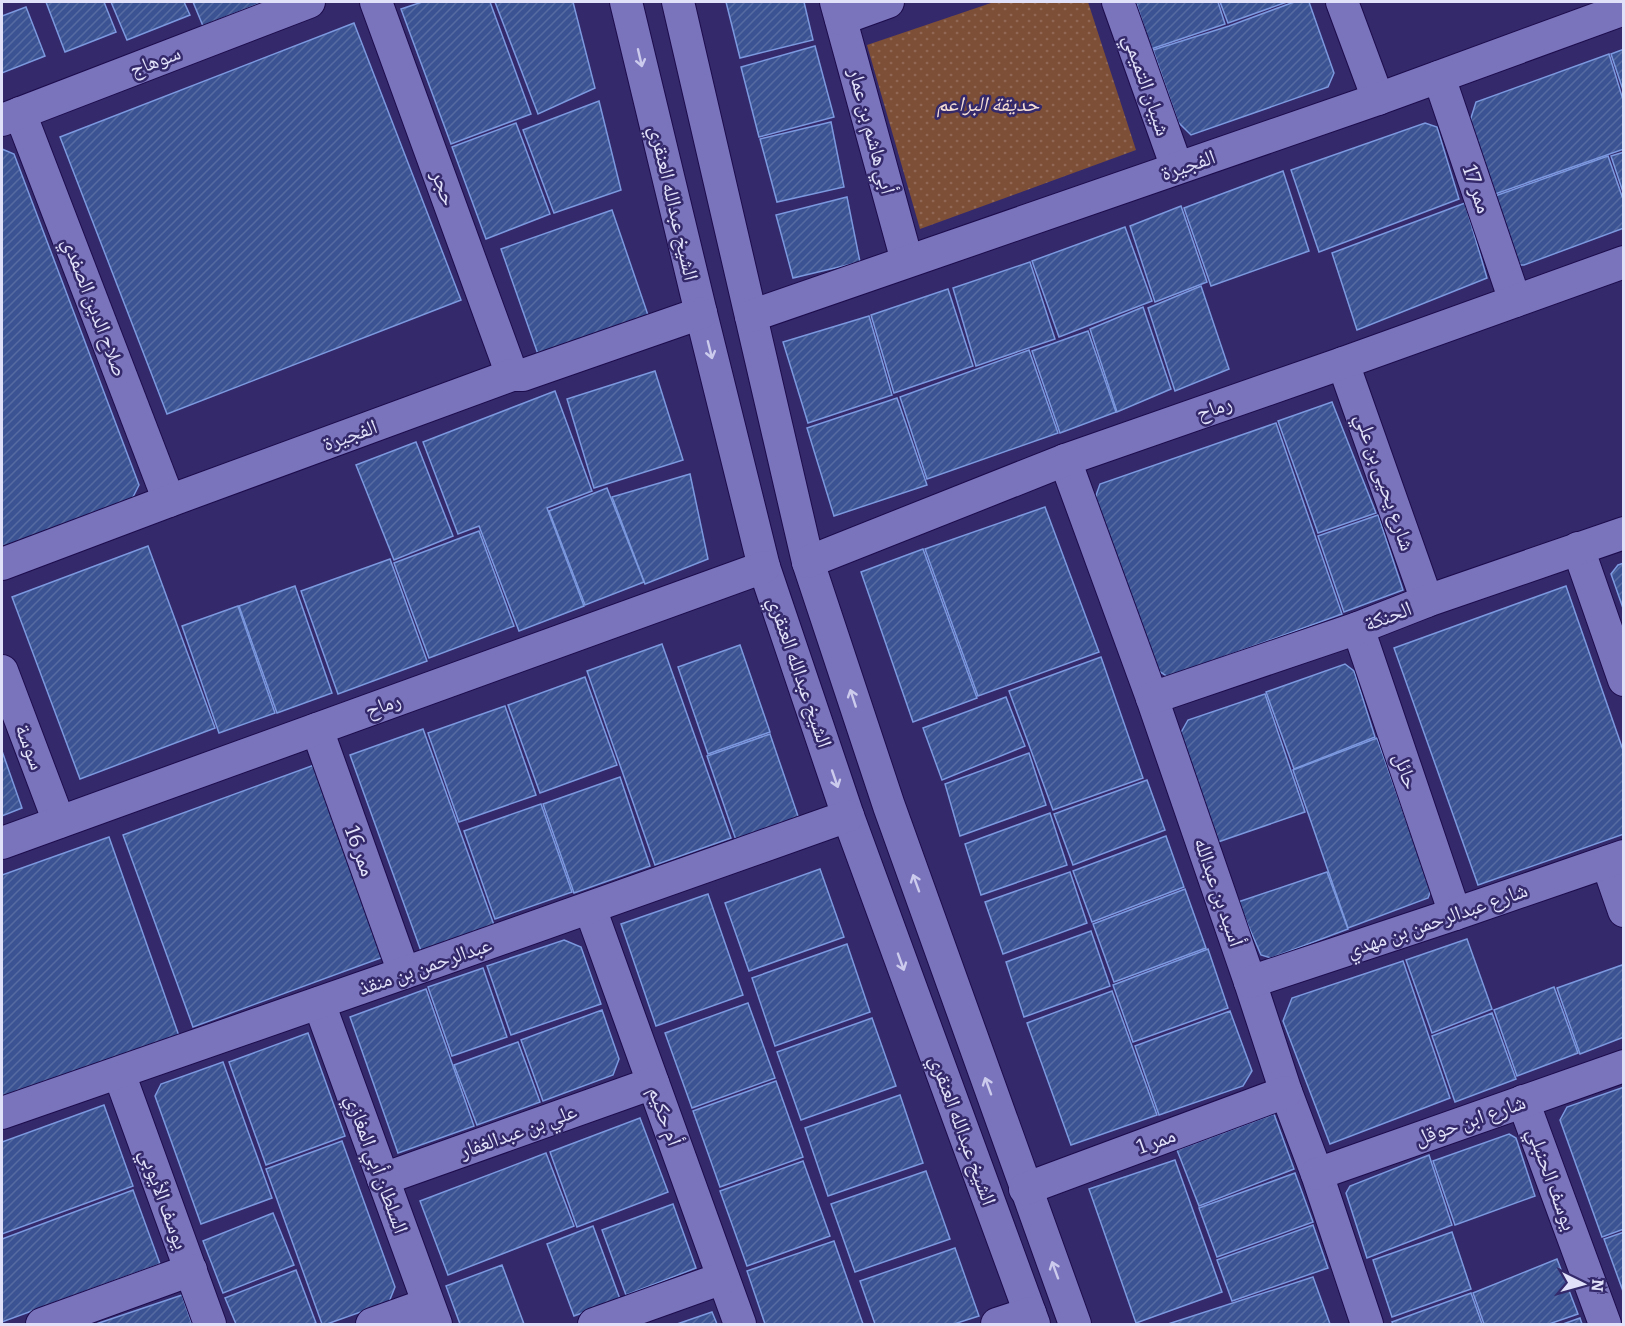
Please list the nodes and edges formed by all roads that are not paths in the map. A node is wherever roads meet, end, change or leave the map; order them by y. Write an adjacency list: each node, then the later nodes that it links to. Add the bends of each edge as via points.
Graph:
1 (309, 2): 12 (street, سوهاج)
2 (376, 2): 20 (street, حجر)
3 (626, 2): 17 (street, الشيخ عبدالله العنقري, one-way to 17)
4 (678, 2): 18 (street, الشيخ عبدالله العنقري)
5 (888, 2): 9 (street)
6 (1118, 2): 13 (street, شيبان التميمي)
7 (1342, 2): 11 (street)
8 (1623, 9): 10 (street, الفجيرة)
9 (838, 10): 14 (street, أبي هاشم بن عمار)
10 (1439, 77): 11 (street, الفجيرة); 16 (street, ممر 17)
11 (1378, 99): 13 (street, الفجيرة)
12 (11, 116): 22 (street, صلاح الدين الصفدي)
13 (1177, 168): 14 (street, الفجيرة)
14 (907, 261): 18 (street, الفجيرة)
15 (1623, 262): 16 (street, رماح)
16 (1515, 301): 19 (street, رماح)
17 (701, 313): 20 (street, الفجيرة, via 523,375); 27 (street, الشيخ عبدالله العنقري, one-way to 27)
18 (751, 316): 25 (street, الشيخ عبدالله العنقري)
19 (1344, 363): 21 (street, رماح); 28 (street, شارع يحيى بن علي)
20 (512, 375): 22 (street, الفجيرة)
21 (1065, 460): 25 (street, رماح); 32 (street, أسيد بن عبدالله)
22 (169, 501): 26 (street, الفجيرة)
23 (1623, 533): 24 (street, الحنكة)
24 (1578, 548): 28 (street, الحنكة); 31 (street)
25 (808, 562): 52 (street, الشيخ عبدالله العنقري, one-way to 25, via 892,817)
26 (2, 564)
27 (764, 567): 33 (street, رماح); 34 (street, الشيخ عبدالله العنقري, one-way to 34)
28 (1427, 601): 29 (street, الحنكة)
29 (1358, 628): 32 (street, الحنكة); 40 (street, حائل)
30 (2, 671): 35 (street, سوسة)
31 (1623, 680)
32 (1152, 698): 42 (street, أسيد بن عبدالله)
33 (317, 729): 35 (street, رماح); 41 (street, ممر 16)
34 (848, 816): 38 (street, عبدالرحمن بن منقذ); 56 (street, الشيخ عبدالله العنقري, one-way to 56)
35 (59, 822): 36 (street, رماح)
36 (2, 843)
37 (1615, 859): 39 (street); 40 (street, شارع عبدالرحمن بن مهدي)
38 (590, 908): 41 (street, عبدالرحمن بن منقذ); 46 (street, أم حكيم)
39 (1623, 911)
40 (1455, 914): 42 (street, شارع عبدالرحمن بن مهدي)
41 (404, 973): 43 (street, عبدالرحمن بن منقذ)
42 (1250, 982): 47 (street, أسيد بن عبدالله)
43 (319, 1003): 45 (street, عبدالرحمن بن منقذ); 51 (street, السلطان أبي المغازي)
44 (1623, 1066): 48 (street, شارع ابن حوقل)
45 (119, 1073): 49 (street, عبدالرحمن بن منقذ); 53 (street, يوسف الأيوبي)
46 (653, 1083): 51 (street, علي بن عبدالغفار); 54 (street, أم حكيم)
47 (1286, 1092): 50 (street, أسيد بن عبدالله); 52 (street, ممر 1)
48 (1523, 1101): 50 (street, شارع ابن حوقل); 65 (street, يوسف الحنبلي)
49 (2, 1113)
50 (1317, 1174): 64 (street, أسيد بن عبدالله)
51 (383, 1179): 55 (street, السلطان أبي المغازي)
52 (1025, 1189): 63 (street, الشيخ عبدالله العنقري, one-way to 52)
53 (191, 1270): 57 (street); 58 (street, يوسف الأيوبي)
54 (723, 1278): 60 (street); 61 (street, أم حكيم)
55 (432, 1314): 59 (street)
56 (1032, 1319): 62 (street)
57 (42, 1324)
58 (210, 1324)
59 (372, 1324)
60 (594, 1324)
61 (740, 1324)
62 (997, 1324)
63 (1075, 1324)
64 (1367, 1324)
65 (1605, 1324)

